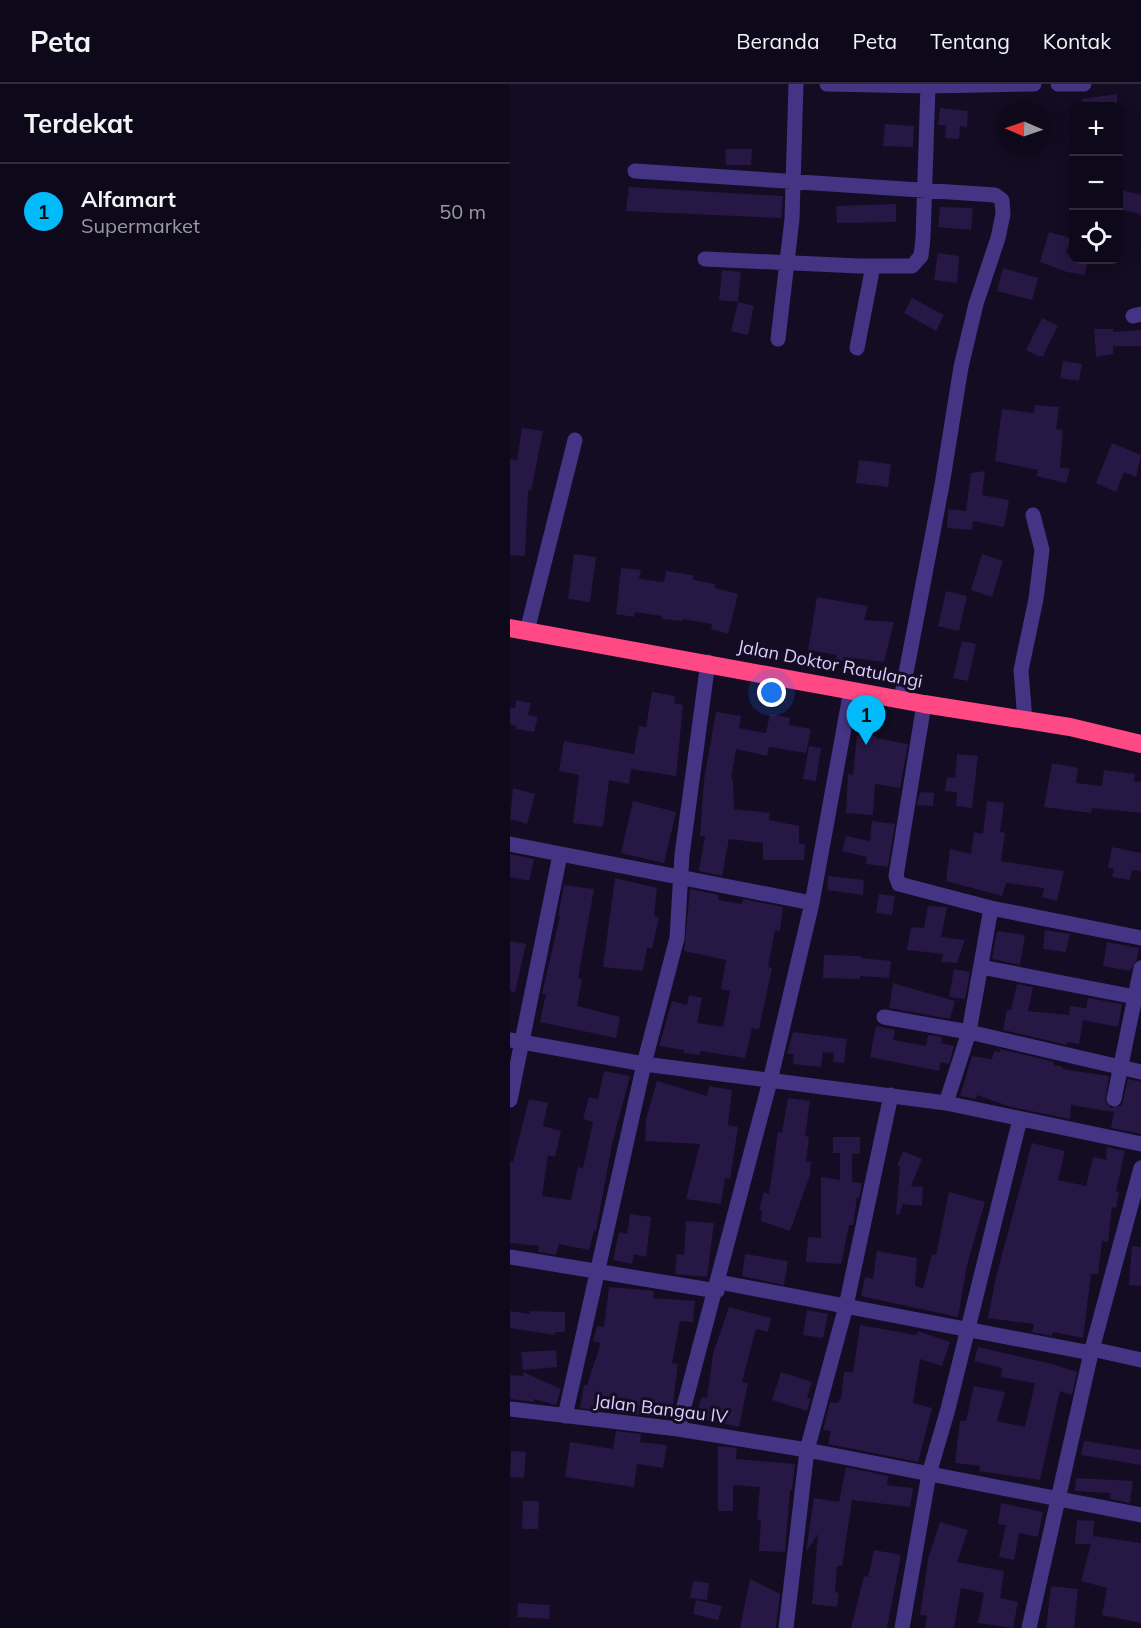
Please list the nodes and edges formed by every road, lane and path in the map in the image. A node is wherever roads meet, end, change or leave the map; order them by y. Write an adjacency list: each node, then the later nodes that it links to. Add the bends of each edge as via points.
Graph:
1 (796, 84): 8 (street)
2 (827, 84): 6 (street)
3 (1034, 84): 6 (street)
4 (1058, 84): 5 (street)
5 (1084, 84)
6 (928, 86): 9 (street)
7 (635, 171): 8 (street)
8 (794, 179): 9 (street); 11 (street)
9 (926, 188): 12 (street, via 921,256 917,262 907,267); 20 (street, via 995,195 1004,206 961,367)
10 (705, 259): 11 (street)
11 (788, 263): 12 (street); 13 (street)
12 (873, 266): 14 (street)
13 (778, 339)
14 (857, 348)
15 (575, 440): 17 (street)
16 (1033, 515): 22 (street, via 1042,550 1021,670)
17 (519, 629): 18 (highway, Jalan Doktor Ratulangi)
18 (708, 662): 19 (highway, Jalan Doktor Ratulangi); 26 (street)
19 (851, 690): 20 (highway, Jalan Doktor Ratulangi); 27 (street)
20 (901, 699): 21 (highway, Jalan Doktor Ratulangi)
21 (924, 704): 22 (highway, Jalan Doktor Ratulangi); 28 (street, via 896,880)
22 (1025, 721): 23 (highway, Jalan Doktor Ratulangi)
23 (1141, 744)
24 (510, 844): 25 (street)
25 (560, 855): 26 (street); 35 (street)
26 (682, 879): 27 (street); 36 (street, via 677,938)
27 (812, 903): 39 (street)
28 (991, 908): 29 (street); 30 (street)
29 (1141, 938)
30 (981, 967): 32 (street); 34 (street)
31 (1141, 968): 32 (street)
32 (1135, 997): 37 (street)
33 (884, 1017): 34 (street)
34 (969, 1032): 37 (street); 43 (street)
35 (516, 1041): 36 (street); 42 (street)
36 (644, 1064): 39 (street); 48 (street)
37 (1120, 1069): 38 (street); 41 (street)
38 (1141, 1072)
39 (770, 1080): 40 (street); 49 (street)
40 (891, 1095): 43 (street); 50 (street)
41 (1114, 1099)
42 (510, 1100)
43 (946, 1103): 44 (street)
44 (1020, 1119): 45 (street); 51 (street)
45 (1141, 1144)
46 (1141, 1168): 52 (street)
47 (510, 1257): 48 (street)
48 (597, 1271): 49 (street); 55 (street)
49 (718, 1286): 50 (street); 56 (street)
50 (846, 1306): 51 (street); 57 (street)
51 (967, 1329): 52 (street); 58 (street)
52 (1091, 1351): 53 (street); 59 (street)
53 (1141, 1360)
54 (510, 1409): 55 (street, Jalan Bangau IV)
55 (565, 1416): 56 (street, Jalan Bangau IV)
56 (678, 1430): 57 (street, Jalan Bangau IV)
57 (807, 1450): 58 (street, Jalan Bangau IV); 61 (street)
58 (930, 1473): 59 (street, Jalan Bangau IV); 62 (street)
59 (1059, 1500): 60 (street, Jalan Bangau IV); 63 (street)
60 (1141, 1515)
61 (786, 1628)
62 (902, 1628)
63 (1029, 1628)

